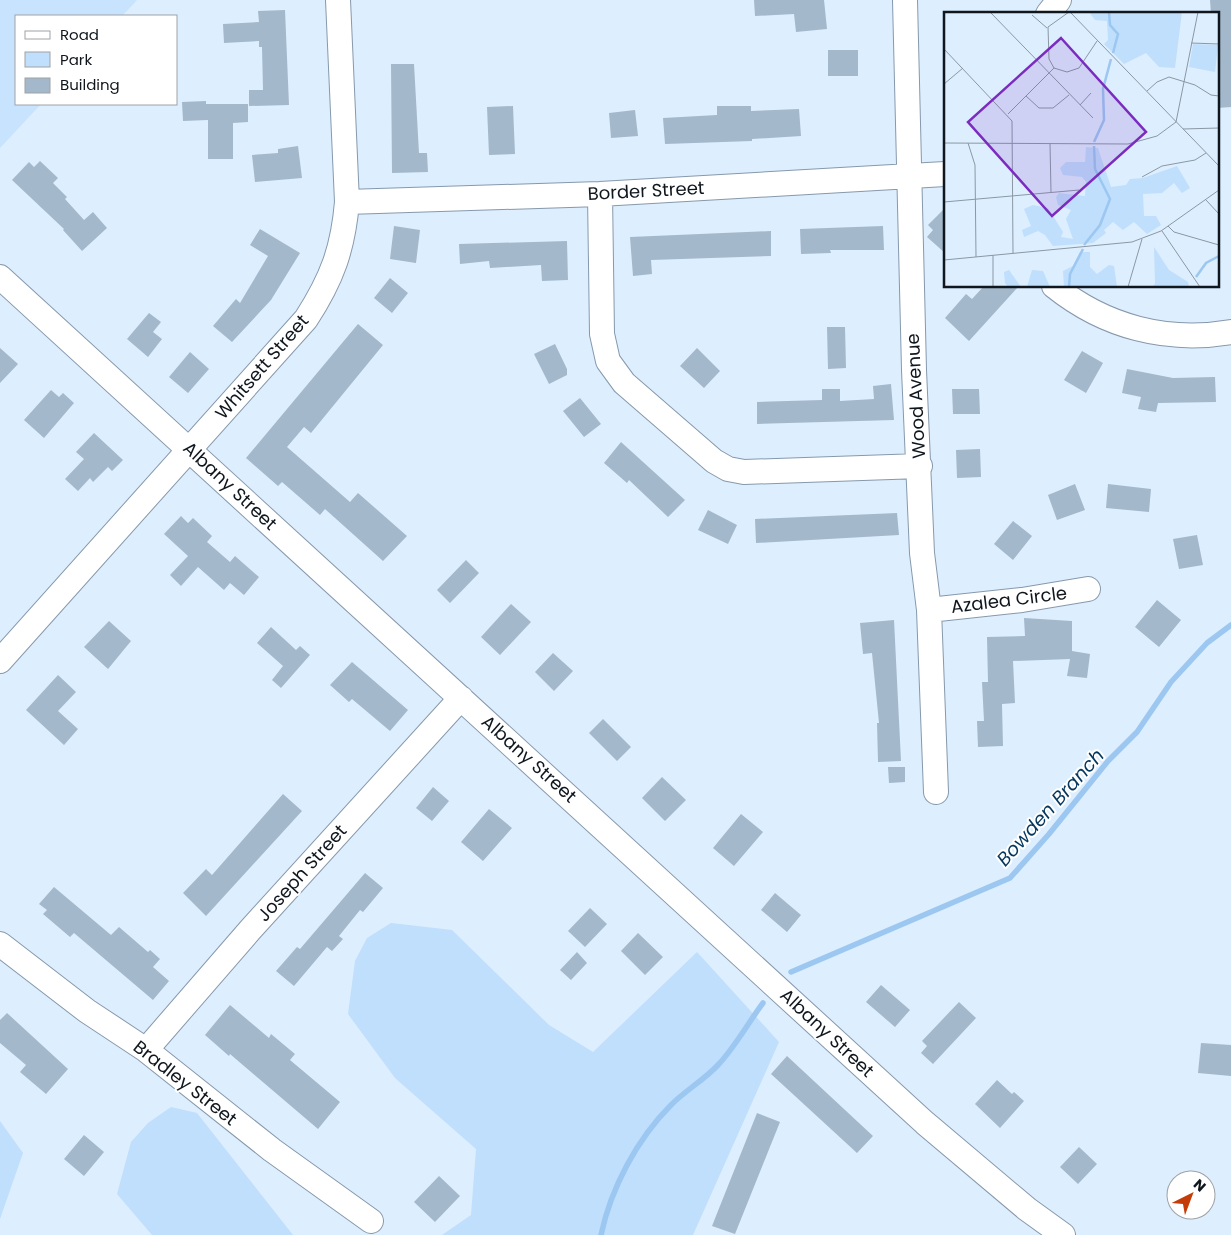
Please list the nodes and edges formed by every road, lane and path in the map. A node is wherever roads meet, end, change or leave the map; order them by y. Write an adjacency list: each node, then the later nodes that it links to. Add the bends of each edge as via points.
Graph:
1 (338, 0): 8 (street, Whitsett Street)
2 (905, 0): 6 (street, Wood Avenue)
3 (1060, 0): 4 (street)
4 (1050, 12)
5 (944, 174): 6 (street, Border Street)
6 (910, 175): 7 (street, Border Street); 13 (street, Wood Avenue, via 914,370)
7 (600, 194): 8 (street, Border Street); 13 (street, via 602,334 608,361 624,383 714,461 728,469 744,472)
8 (347, 202): 12 (street, Whitsett Street, via 339,254 329,281 312,311)
9 (0, 277): 12 (street, Albany Street)
10 (1057, 288): 11 (street, via 1107,319 1136,329 1188,336)
11 (1231, 332)
12 (190, 449): 16 (street, Whitsett Street); 17 (street, Albany Street)
13 (920, 466): 15 (street, Wood Avenue, via 922,553)
14 (1088, 589): 15 (street, Azalea Circle)
15 (929, 610): 18 (street, Wood Avenue)
16 (0, 661)
17 (461, 698): 20 (street, Joseph Street, via 250,930); 22 (street, Albany Street, via 925,1123)
18 (936, 792)
19 (0, 944): 20 (street, Bradley Street, via 87,1011)
20 (146, 1050): 21 (street, Bradley Street, via 272,1150)
21 (371, 1221)
22 (1063, 1235)

